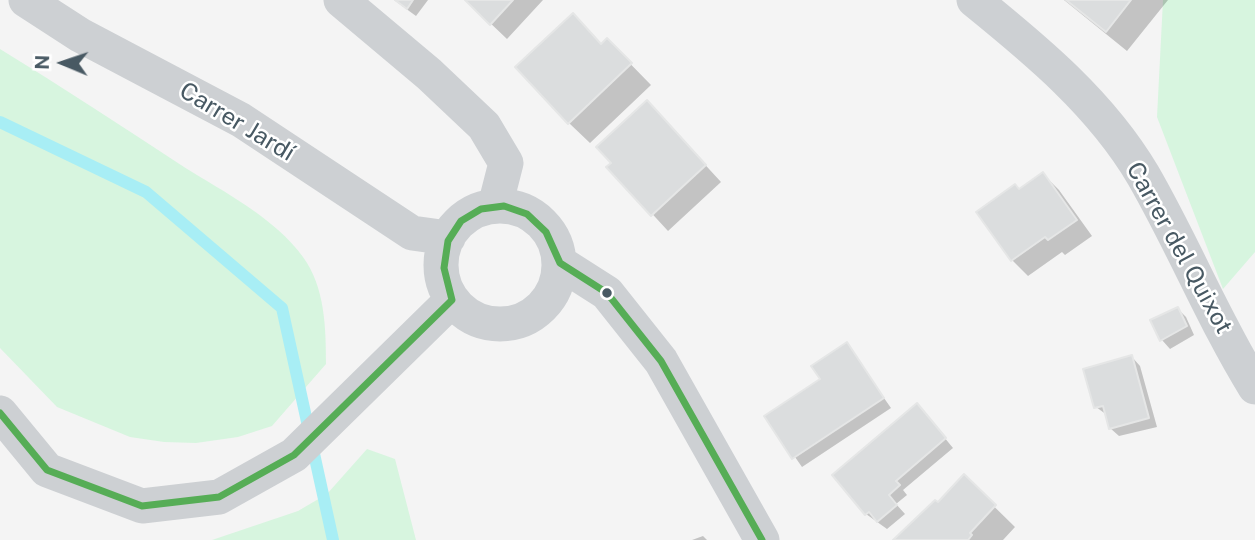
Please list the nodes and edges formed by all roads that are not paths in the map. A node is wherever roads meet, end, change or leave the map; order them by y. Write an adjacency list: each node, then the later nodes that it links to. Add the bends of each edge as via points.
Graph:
1 (26, 0): 5 (street, Carrer Jardí, via 80,35 241,120 412,233)
2 (341, 0): 4 (street, via 484,126 506,163)
3 (974, 0): 8 (street, Carrer del Quixot, via 1041,54 1090,105 1142,173)
4 (495, 206): 5 (street, via 475,212); 6 (street, via 528,212 544,226)
5 (448, 238): 7 (street, via 442,278)
6 (560, 263): 7 (street, via 547,303 526,319 507,325 486,323 467,315); 10 (street, via 607,293 661,361)
7 (452, 300): 9 (street, via 294,455 219,497 142,506 47,470)
8 (1255, 387)
9 (0, 412)
10 (762, 540)

